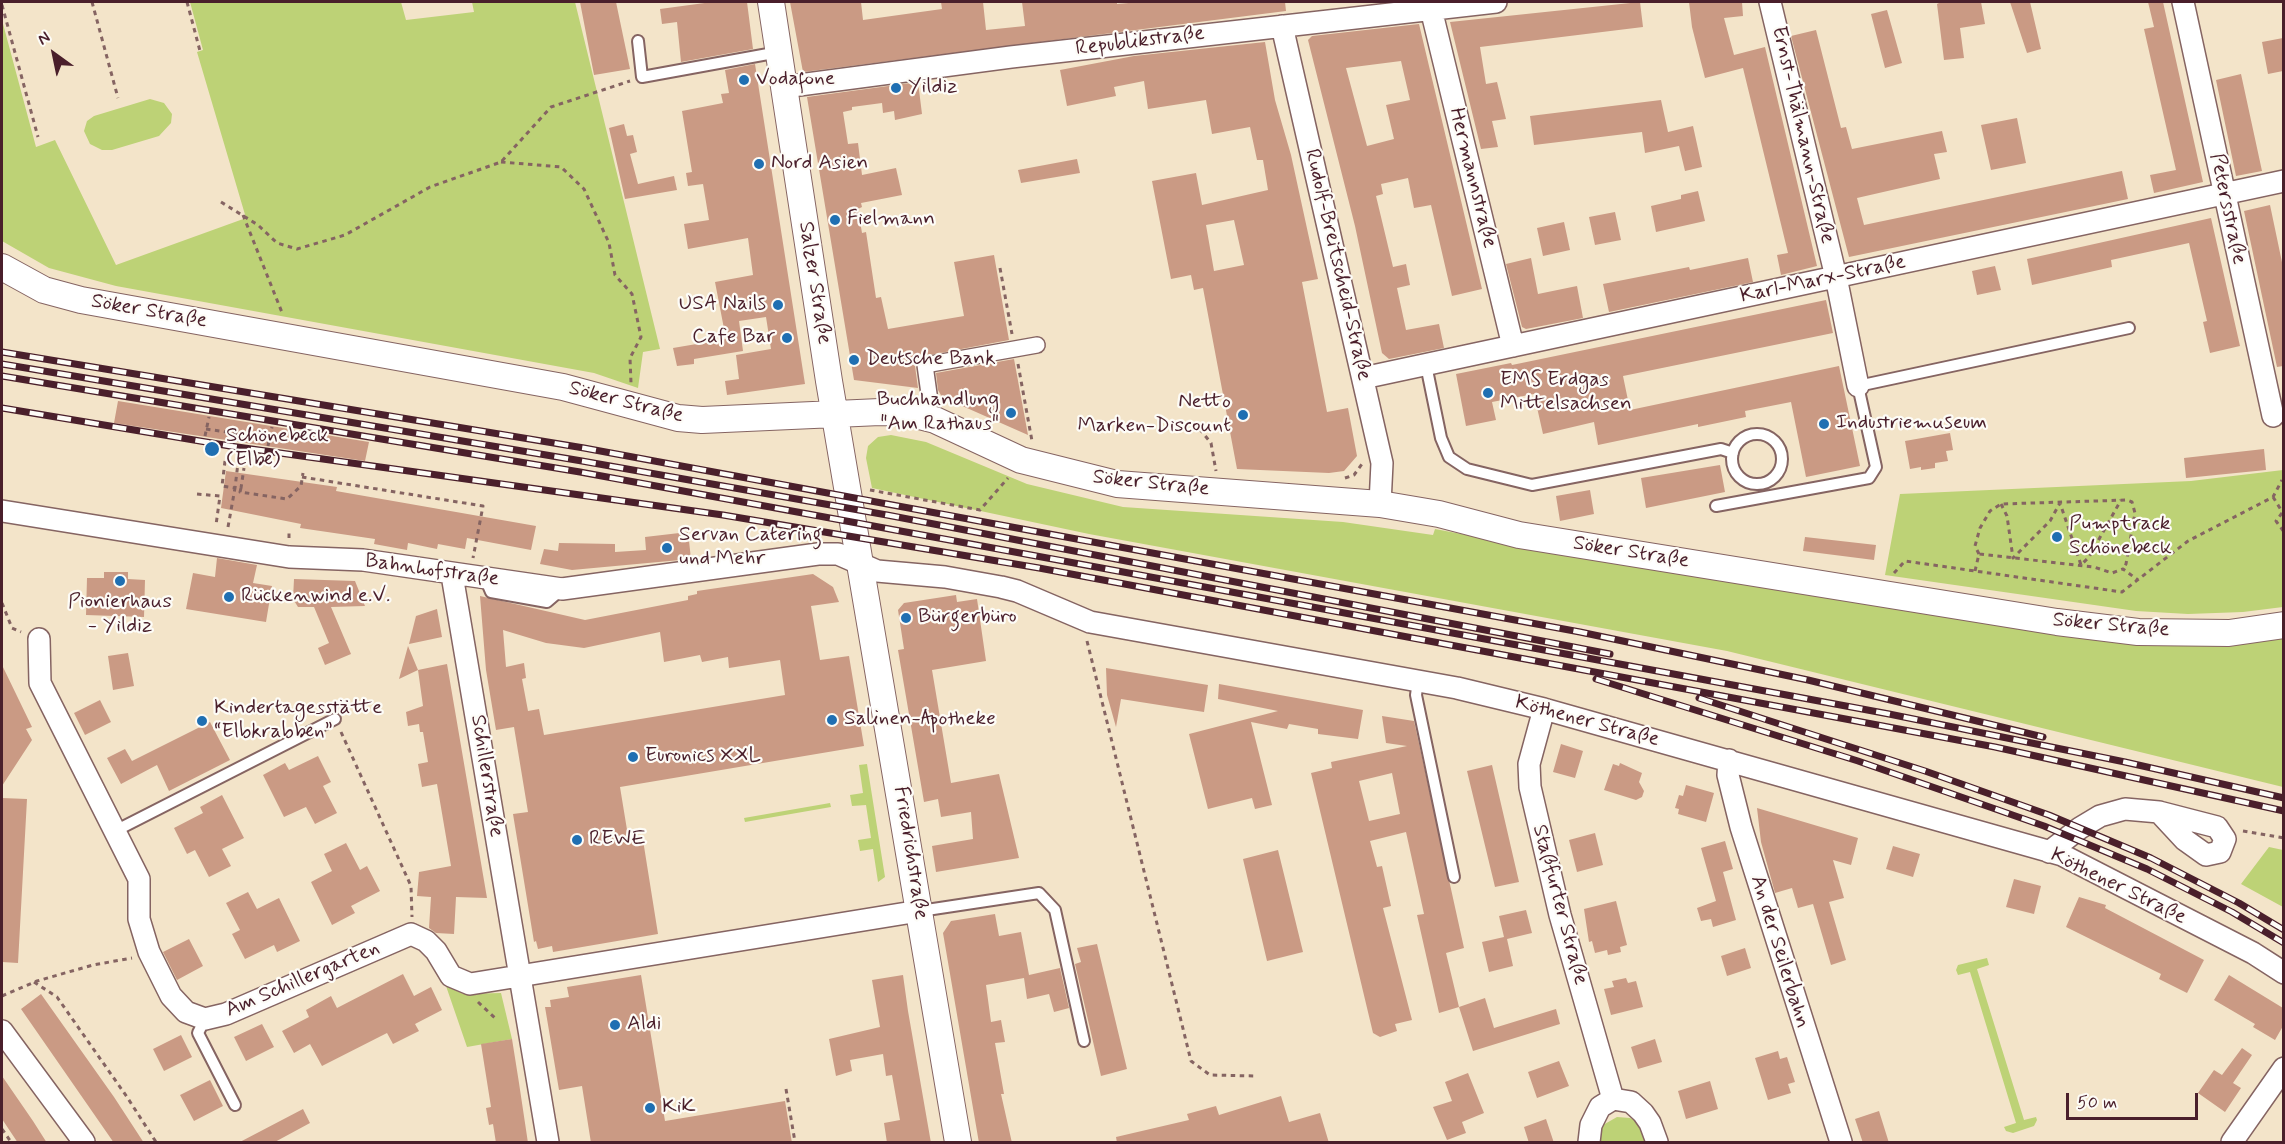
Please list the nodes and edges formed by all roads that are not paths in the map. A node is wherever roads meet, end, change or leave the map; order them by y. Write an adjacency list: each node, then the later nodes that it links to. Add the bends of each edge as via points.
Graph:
1 (771, 2): 8 (street, Salzer Straße)
2 (1496, 2): 5 (street, Republikstraße)
3 (1770, 2): 13 (street, Ernst-Thälmann-Straße)
4 (2183, 2): 11 (street, Petersstraße)
5 (1434, 6): 6 (street, Republikstraße); 16 (street, Hermannstraße)
6 (1282, 26): 9 (street, Republikstraße); 18 (street, Rudolf-Breitscheid-Straße)
7 (638, 41): 8 (lane, via 642,77)
8 (779, 52): 9 (street, Salzer Straße)
9 (784, 87): 21 (street, Salzer Straße)
10 (2283, 181): 11 (street, Karl-Marx-Straße)
11 (2224, 194): 13 (street, Karl-Marx-Straße); 22 (street, Petersstraße)
12 (2, 267): 21 (street, Söker Straße, via 44,290 81,300 573,389 678,418)
13 (1836, 277): 16 (street, Karl-Marx-Straße); 19 (street, Ernst-Thälmann-Straße)
14 (2129, 328): 19 (lane)
15 (1037, 345): 20 (street, via 925,365)
16 (1513, 346): 17 (street, Karl-Marx-Straße)
17 (1426, 365): 18 (street, Karl-Marx-Straße); 23 (lane, via 1441,438 1449,457 1467,469 1532,485 1721,449)
18 (1364, 378): 24 (street, Rudolf-Breitscheid-Straße, via 1382,463)
19 (1858, 386): 25 (lane, Ernst-Thälmann-Straße, via 1876,467 1869,478)
20 (930, 401)
21 (835, 414): 24 (street, Söker Straße, via 890,412 922,416 1022,460 1117,484); 27 (street, Salzer Straße)
22 (2273, 416)
23 (1733, 453): 23 (lane, via 1748,435 1764,435 1778,444 1781,467 1772,480 1750,483 1733,468)
24 (1380, 504): 29 (street, Söker Straße, via 1439,514 1519,536 2057,622 2138,632 2229,633)
25 (1716, 506)
26 (2, 511): 28 (street, Bahnhofstraße, via 289,557 363,560)
27 (861, 564): 28 (street, Bahnhofstraße, via 838,554 819,554 562,589); 31 (street, Köthener Straße, via 877,571 945,577 1017,591 1090,622); 39 (street, Friedrichstraße)
28 (469, 576): 41 (street, Schillerstraße)
29 (2283, 625)
30 (39, 639): 36 (street, Am Schillergarten, via 40,683)
31 (1418, 681): 32 (street, Köthener Straße); 38 (lane, via 1416,695)
32 (1544, 709): 34 (street, Köthener Straße); 46 (street, Staßfurter Straße, via 1529,764 1530,787 1560,915)
33 (335, 719): 36 (lane)
34 (1729, 760): 37 (street, Köthener Straße); 53 (street, An der Seilerbahn, via 1726,767 1741,827)
35 (2159, 812): 35 (street, via 2217,827 2225,839 2220,852 2206,855 2185,840); 37 (street, via 2126,808 2100,816)
36 (115, 831): 42 (street, Am Schillergarten, via 139,879 139,919 148,952 171,996 186,1012)
37 (2049, 852): 40 (street, Köthener Straße, via 2253,953)
38 (1454, 877)
39 (919, 911): 41 (street); 44 (lane, via 1039,893 1055,910); 50 (street, Friedrichstraße)
40 (2283, 974)
41 (519, 977): 42 (street, Am Schillergarten, via 470,984 451,976 431,946 411,934 226,1014); 49 (street, Schillerstraße)
42 (205, 1019): 47 (lane, via 198,1033)
43 (2, 1030): 48 (street)
44 (1084, 1041)
45 (2283, 1068): 54 (street)
46 (1613, 1099): 51 (street, via 1600,1107 1591,1125); 52 (street, via 1631,1102 1643,1113)
47 (235, 1105)
48 (84, 1143)
49 (548, 1143)
50 (958, 1143)
51 (1589, 1143)
52 (1657, 1143)
53 (1840, 1143)
54 (2232, 1143)

